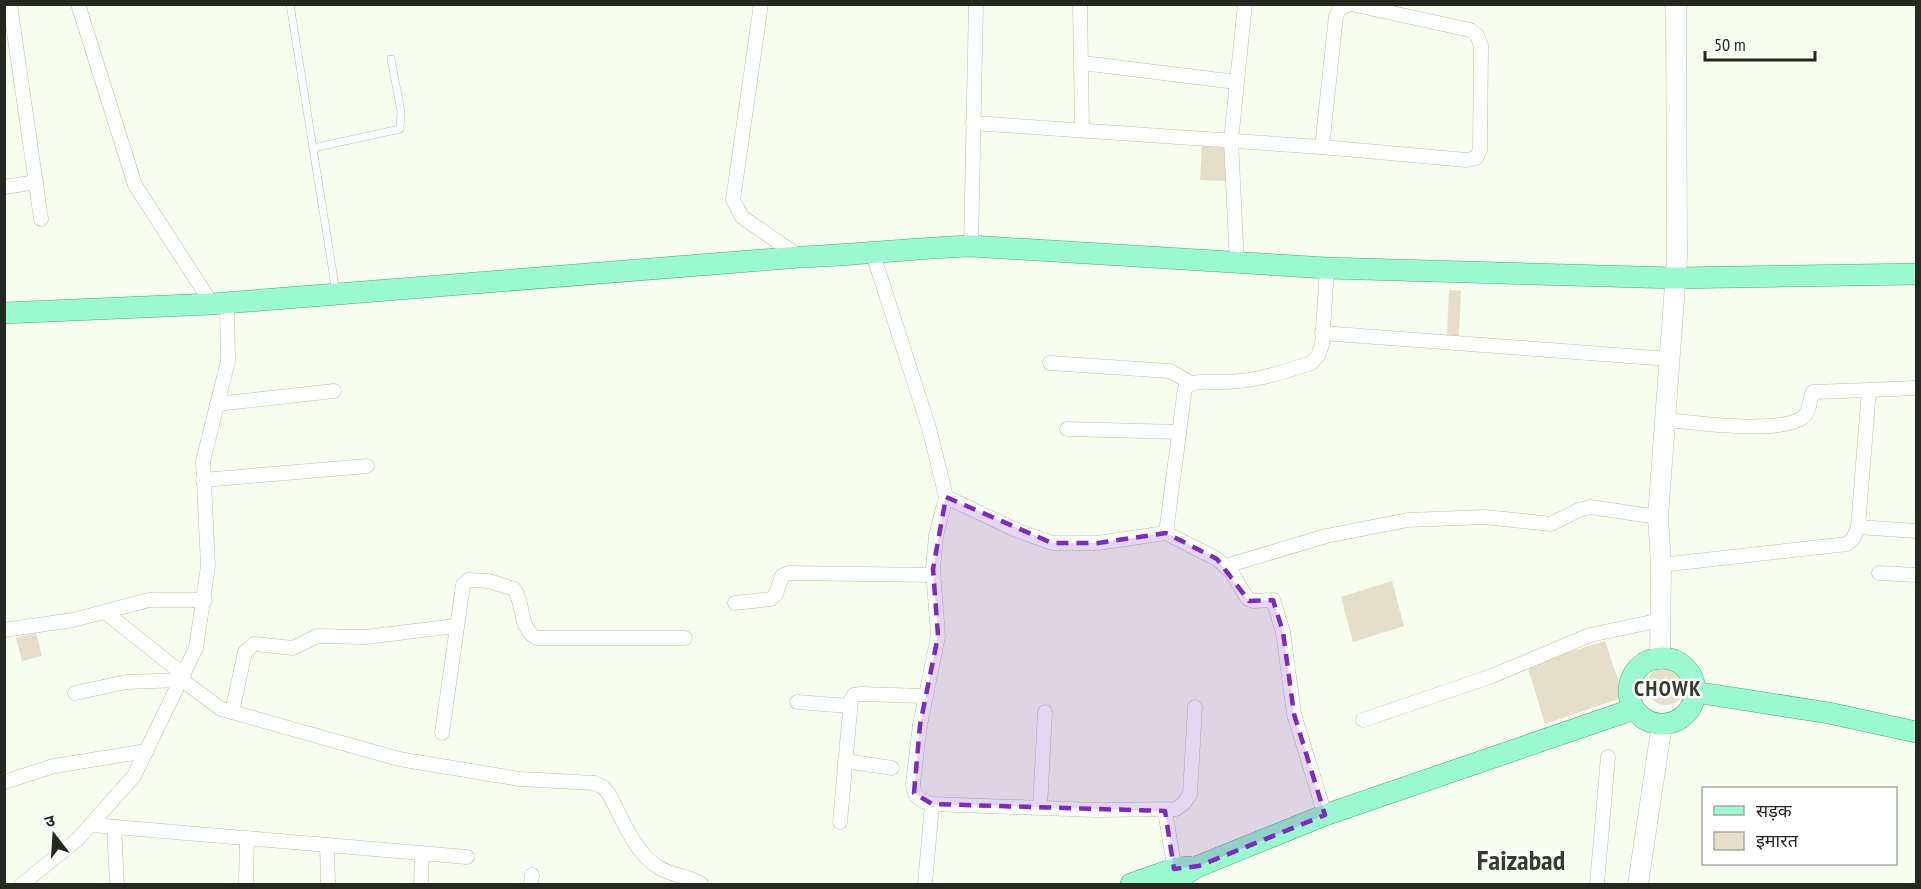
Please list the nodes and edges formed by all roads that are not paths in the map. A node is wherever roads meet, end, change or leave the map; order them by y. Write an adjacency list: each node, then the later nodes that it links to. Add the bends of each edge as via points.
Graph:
1 (10, 4): 18 (street)
2 (78, 4): 29 (street, via 135,185)
3 (290, 4): 17 (lane)
4 (761, 4): 23 (street, via 733,200 742,217)
5 (976, 4): 13 (street)
6 (1080, 4): 11 (street)
7 (1245, 4): 12 (street)
8 (1351, 4): 16 (street, via 1340,8 1336,16); 16 (street, via 1477,34 1481,46 1480,150 1476,158 1466,160)
9 (1676, 4): 27 (street)
10 (391, 59): 17 (lane, via 401,111 400,129)
11 (1083, 63): 12 (street); 14 (street)
12 (1236, 82): 15 (street)
13 (974, 123): 14 (street); 21 (street)
14 (1082, 129): 15 (street)
15 (1231, 140): 16 (street); 24 (street)
16 (1322, 147)
17 (313, 148): 28 (lane)
18 (36, 182): 19 (street); 20 (street)
19 (4, 187)
20 (41, 219)
21 (971, 246): 22 (main road); 24 (main road)
22 (873, 254): 23 (main road); 44 (street, via 929,428)
23 (800, 256): 28 (main road)
24 (1236, 265): 25 (main road)
25 (1327, 268): 27 (main road); 31 (street)
26 (1917, 274): 27 (main road)
27 (1675, 278): 32 (street)
28 (336, 295): 29 (main road)
29 (220, 303): 30 (main road); 38 (street, via 229,349)
30 (4, 313)
31 (1322, 333): 32 (street); 34 (street, via 1318,356 1311,363 1251,382)
32 (1669, 359): 39 (street)
33 (1050, 363): 34 (street, via 1170,371)
34 (1191, 382): 41 (street, via 1182,396)
35 (1917, 388): 36 (street)
36 (1869, 390): 39 (street, via 1813,392 1802,418 1776,424 1738,426); 46 (street)
37 (334, 391): 38 (street)
38 (217, 404): 43 (street, via 205,449)
39 (1666, 420): 45 (street)
40 (1067, 429): 41 (street)
41 (1178, 432): 48 (street)
42 (367, 466): 43 (street)
43 (203, 480): 54 (street, via 208,552)
44 (946, 497): 48 (street, via 1052,543 1098,543); 53 (street, via 936,536)
45 (1658, 517): 49 (street); 50 (street, via 1590,507 1551,524 1485,517 1408,520 1326,536)
46 (1858, 527): 47 (street); 49 (street, via 1853,539 1834,548)
47 (1917, 531)
48 (1166, 533): 50 (street)
49 (1661, 565): 57 (street)
50 (1226, 566): 84 (street, via 1247,598 1267,598 1276,607 1294,714)
51 (1879, 573): 52 (street)
52 (1917, 574)
53 (933, 575): 55 (street, via 788,573 782,576 771,599); 65 (street, via 938,636)
54 (205, 600): 56 (street, via 149,600); 62 (street, via 199,638)
55 (735, 603)
56 (105, 612): 59 (street); 62 (street)
57 (1661, 620): 61 (street); 72 (street, via 1590,634 1492,676)
58 (455, 626): 60 (street, via 463,585 476,579 514,589 526,627 537,638); 71 (street, via 366,637 317,636 293,648 254,644 245,652); 75 (street)
59 (4, 630)
60 (685, 638)
61 (1660, 658): 63 (main road, via 1675,661 1688,670); 69 (main road, via 1639,668 1633,676 1629,687)
62 (183, 677): 64 (street, via 126,682); 71 (street, via 208,701); 76 (street)
63 (1695, 692): 73 (main road, via 1685,715); 74 (main road, via 1829,713)
64 (75, 693)
65 (925, 696): 67 (street, via 861,694 854,695); 81 (street, via 914,793 918,800)
66 (797, 702): 67 (street)
67 (849, 706): 78 (street)
68 (1196, 707): 83 (street, via 1190,794 1185,803)
69 (1634, 709): 73 (main road, via 1642,717); 84 (main road)
70 (1046, 711): 82 (street)
71 (232, 712): 98 (street, via 399,759 520,779 594,783 609,794 646,859 660,869)
72 (1363, 720)
73 (1662, 724): 102 (street)
74 (1917, 732)
75 (442, 734)
76 (147, 751): 80 (street, via 54,766); 86 (street, via 134,776)
77 (1608, 758): 101 (street)
78 (845, 761): 79 (street); 85 (street)
79 (892, 768)
80 (4, 782)
81 (932, 804): 82 (street); 99 (street)
82 (1040, 807): 83 (street)
83 (1165, 811): 92 (street)
84 (1325, 815): 92 (main road, via 1199,866)
85 (840, 822)
86 (92, 825): 87 (street); 93 (street)
87 (114, 827): 88 (street); 94 (street)
88 (247, 838): 89 (street); 95 (street)
89 (327, 845): 90 (street); 96 (street)
90 (422, 854): 91 (street); 97 (street)
91 (467, 857)
92 (1175, 880): 100 (main road)
93 (22, 885)
94 (117, 885)
95 (246, 885)
96 (328, 885)
97 (422, 885)
98 (701, 885)
99 (925, 885)
100 (1131, 885)
101 (1598, 885)
102 (1638, 885)

